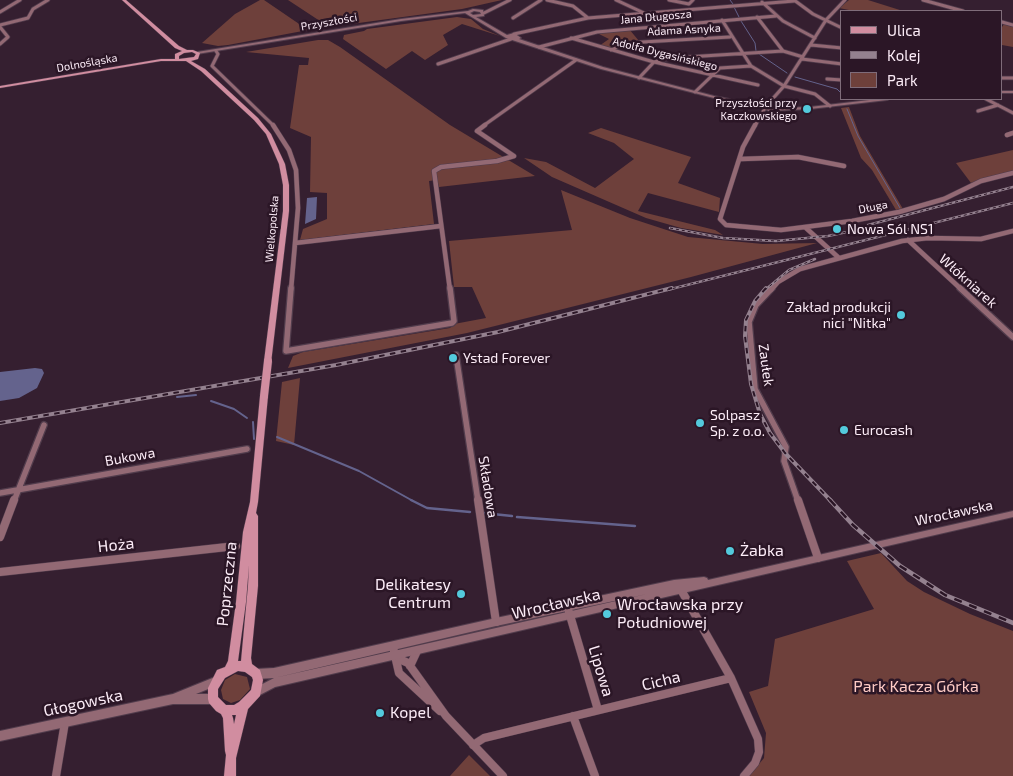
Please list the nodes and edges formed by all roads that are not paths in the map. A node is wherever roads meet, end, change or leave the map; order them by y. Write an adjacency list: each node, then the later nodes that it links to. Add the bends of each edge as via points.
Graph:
1 (20, 0): 19 (street)
2 (48, 0): 30 (street, via 33,9 28,18)
3 (124, 0): 38 (main road)
4 (510, 0): 20 (street)
5 (541, 0): 25 (street)
6 (547, 0): 15 (street)
7 (574, 0): 15 (street)
8 (616, 0): 21 (street)
9 (669, 0): 16 (street)
10 (693, 0): 16 (street)
11 (794, 0): 14 (street); 28 (street)
12 (845, 0): 28 (street)
13 (923, 0): 18 (street)
14 (761, 2): 17 (street); 23 (street)
15 (569, 4): 26 (street)
16 (689, 4): 17 (street)
17 (695, 9): 21 (street)
18 (959, 10)
19 (0, 12)
20 (482, 13): 22 (street); 22 (street); 29 (street)
21 (644, 13): 26 (street)
22 (470, 14): 29 (street); 42 (street, Przyszłości, via 401,20)
23 (776, 16): 24 (street, Jana Długosza); 35 (street)
24 (757, 17): 27 (street, Jana Długosza); 44 (street)
25 (513, 18)
26 (588, 18): 32 (street, via 525,31)
27 (722, 20): 33 (street); 34 (street, Jana Długosza, via 622,29)
28 (826, 20): 31 (street); 35 (street)
29 (484, 24): 32 (street)
30 (0, 26): 36 (street, via 8,37)
31 (840, 27)
32 (513, 37): 39 (street); 52 (street)
33 (730, 37): 41 (street, Adama Asnyka, via 634,42); 45 (street)
34 (569, 38): 39 (street, Jana Długosza); 41 (street, Adolfa Dygasińskiego)
35 (815, 38): 37 (street)
36 (0, 44)
37 (811, 45): 40 (street); 48 (street)
38 (177, 47): 43 (main road); 46 (main road)
39 (539, 47): 50 (street)
40 (840, 48)
41 (611, 50): 51 (street, Adolfa Dygasińskiego)
42 (215, 51): 47 (street, Przyszłości); 84 (street, via 218,54 212,66 270,121 289,150 298,183)
43 (187, 52): 46 (main road); 47 (main road)
44 (783, 52): 45 (street); 48 (street)
45 (741, 53): 51 (street); 54 (street)
46 (178, 56): 49 (main road); 62 (main road, Dolnośląska)
47 (196, 56): 49 (main road); 55 (main road, Wielkopolska)
48 (803, 58): 53 (street); 61 (street)
49 (187, 60): 55 (main road, Wielkopolska)
50 (576, 60): 57 (street); 80 (street, via 477,131 514,156 441,167 434,172)
51 (654, 62): 56 (street, Adolfa Dygasińskiego); 57 (street)
52 (438, 64)
53 (840, 64)
54 (750, 66): 56 (street, via 720,68); 61 (street)
55 (203, 70): 88 (main road, Wielkopolska, via 268,134 284,174 286,210)
56 (712, 75): 60 (street, Adolfa Dygasińskiego); 64 (street)
57 (639, 78): 64 (street)
58 (827, 79): 59 (street)
59 (840, 80)
60 (758, 85)
61 (784, 86): 70 (street, via 815,94); 71 (street)
62 (0, 88)
63 (1003, 91): 65 (street)
64 (695, 92): 68 (street)
65 (1013, 92)
66 (872, 100): 70 (street)
67 (988, 100): 69 (street)
68 (745, 103): 71 (street); 71 (street)
69 (998, 105): 73 (street); 74 (street)
70 (830, 106): 72 (street)
71 (769, 107): 72 (street); 72 (street); 77 (street, via 743,147)
72 (794, 108)
73 (978, 111)
74 (1013, 112)
75 (1013, 133): 76 (street)
76 (1007, 135)
77 (741, 159): 78 (street, via 798,157); 81 (street, Długa, via 720,219 731,226 781,230)
78 (844, 166)
79 (1013, 173): 81 (street, Długa, via 981,180 944,199 899,212)
80 (442, 226): 84 (street, Wielkopolska); 84 (street, via 452,323 286,351)
81 (806, 228): 85 (street)
82 (1013, 231): 83 (street, via 981,239)
83 (908, 240): 85 (street); 86 (street, Włókniarek)
84 (295, 243)
85 (839, 258): 97 (street, Zaułek, via 794,271 770,289 751,314 748,329 755,389 786,447 784,461)
86 (1013, 337)
87 (456, 354): 101 (street, Składowa)
88 (268, 361): 93 (main road, Poprzeczna, bridge)
89 (44, 425): 91 (street)
90 (247, 449): 91 (street, Bukowa)
91 (18, 490): 92 (street, Bukowa); 95 (street)
92 (0, 493)
93 (254, 502): 107 (main road, Poprzeczna, via 253,586); 108 (main road, Poprzeczna, via 247,532 237,637)
94 (1013, 514): 97 (street, Wrocławska)
95 (0, 536)
96 (236, 546): 98 (street, Hoża)
97 (818, 558): 99 (street, Wrocławska)
98 (0, 572)
99 (679, 587): 100 (street, Wrocławska); 110 (street)
100 (569, 612): 101 (street, Wrocławska); 102 (street, Wrocławska); 117 (street, Lipowa)
101 (496, 622): 102 (street); 103 (street); 104 (street, Wrocławska)
102 (508, 631): 103 (street, Wrocławska)
103 (478, 638): 105 (street, Wrocławska)
104 (394, 652): 105 (street, Wrocławska); 106 (street); 109 (street); 112 (street, via 274,683); 118 (street, via 399,673)
105 (417, 652): 106 (street)
106 (410, 666): 118 (street)
107 (247, 667): 108 (main road); 109 (main road)
108 (229, 668): 111 (main road)
109 (256, 674): 112 (main road)
110 (730, 678): 117 (street, Cicha); 128 (street, via 760,746 755,763)
111 (216, 682): 113 (street, Głogowska); 114 (main road)
112 (256, 692): 115 (main road)
113 (173, 699): 114 (street, Głogowska); 120 (street, Głogowska)
114 (213, 699): 116 (main road)
115 (243, 706): 116 (main road); 123 (main road)
116 (225, 710): 123 (main road)
117 (598, 710): 119 (street, Lipowa)
118 (446, 716): 122 (street)
119 (573, 716): 122 (street, Lipowa, via 484,738); 127 (street)
120 (65, 722): 121 (street, Głogowska); 124 (street)
121 (0, 736)
122 (472, 745): 126 (street)
123 (231, 758): 125 (main road)
124 (56, 776)
125 (230, 776)
126 (503, 776)
127 (595, 776)
128 (744, 776)

